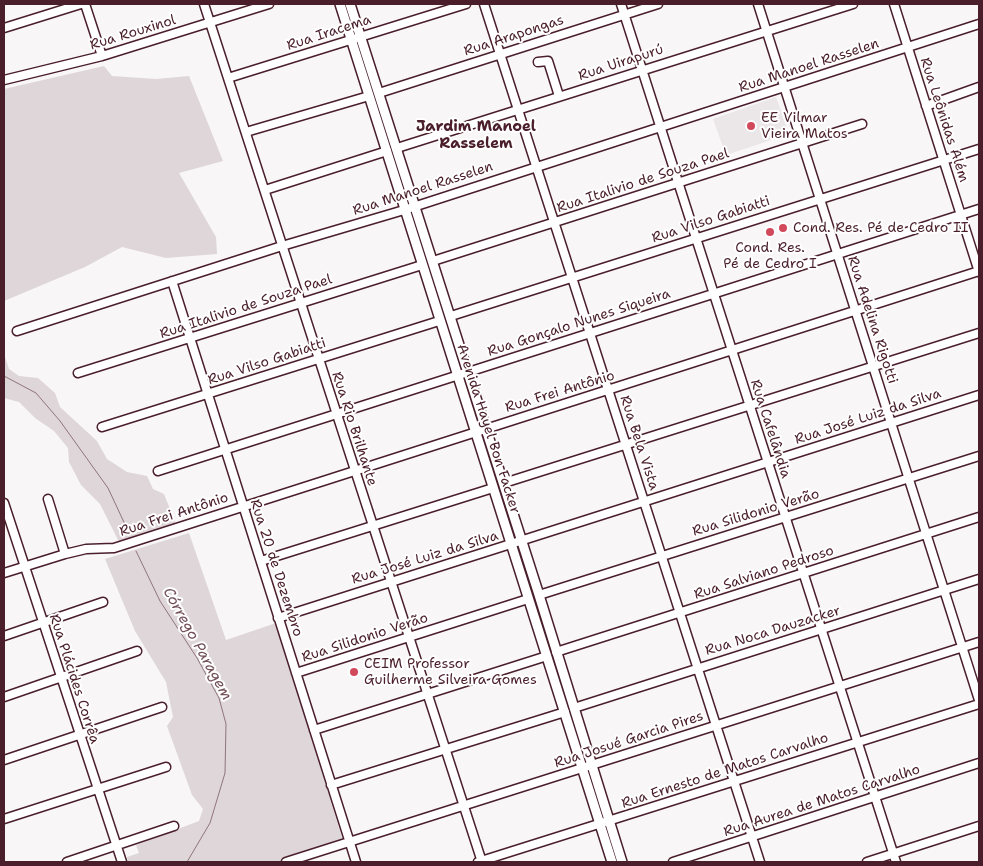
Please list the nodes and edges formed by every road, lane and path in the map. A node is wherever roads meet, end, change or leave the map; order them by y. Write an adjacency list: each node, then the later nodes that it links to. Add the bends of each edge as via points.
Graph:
1 (83, 4): 16 (street); 22 (street)
2 (204, 4): 14 (street, Rua Rio Brilhante)
3 (268, 4): 14 (street, Rua Rouxinol)
4 (340, 4): 19 (main road, Avenida Hayel Bon Facker)
5 (350, 4): 18 (main road, Avenida Hayel Bon Facker)
6 (466, 4): 18 (street, Rua Iracema)
7 (484, 4): 21 (street, Rua Bela Vista)
8 (621, 4): 13 (street, Rua Cafelândia)
9 (658, 4): 13 (street, Rua Arapongas)
10 (758, 4): 17 (street, Rua Adelina Rigotti)
11 (853, 4): 17 (street, Rua Uirapurú)
12 (894, 4): 20 (street, Rua Leônidas Além)
13 (624, 14): 21 (street, Rua Arapongas); 24 (street, Rua Cafelândia)
14 (209, 23): 22 (street, Rua Rouxinol); 25 (street, Rua Rio Brilhante)
15 (979, 24): 20 (street, Rua Manoel Rasselen)
16 (4, 28)
17 (767, 31): 24 (street, Rua Uirapurú); 27 (street, Rua Adelina Rigotti)
18 (360, 36): 19 (street, Rua Iracema); 29 (main road, Avenida Hayel Bon Facker)
19 (350, 39): 25 (street, Rua Iracema); 30 (main road, Avenida Hayel Bon Facker)
20 (908, 47): 27 (street, Rua Manoel Rasselen); 32 (street, Rua Leônidas Além)
21 (501, 54): 29 (street, Rua Arapongas); 33 (street, Rua Bela Vista)
22 (102, 56): 26 (street, Rua Rouxinol)
23 (538, 62): 31 (street, via 548,61)
24 (642, 69): 31 (street, Rua Uirapurú); 35 (street, Rua Cafelândia)
25 (228, 78): 36 (street, Rua Rio Brilhante)
26 (4, 80)
27 (785, 86): 35 (street, Rua Manoel Rasselen); 37 (street, Rua Adelina Rigotti)
28 (979, 87): 32 (street)
29 (379, 93): 38 (main road, Avenida Hayel Bon Facker)
30 (369, 96): 36 (street); 40 (main road, Avenida Hayel Bon Facker)
31 (560, 96): 33 (street, Rua Uirapurú)
32 (926, 106): 41 (street, Rua Leônidas Além)
33 (518, 109): 38 (street, Rua Uirapurú); 42 (street, Rua Bela Vista)
34 (862, 124): 37 (street, Rua Italivio de Souza Pael)
35 (660, 126): 42 (street, Rua Manoel Rasselen); 43 (street, Rua Cafelândia)
36 (246, 132): 44 (street, Rua Rio Brilhante)
37 (803, 143): 43 (street, Rua Italivio de Souza Pael); 45 (street, Rua Adelina Rigotti)
38 (396, 148): 46 (main road, Avenida Hayel Bon Facker)
39 (979, 149): 41 (street, Rua Vilso Gabiatti)
40 (387, 151): 44 (street); 48 (main road, Avenida Hayel Bon Facker)
41 (944, 161): 45 (street, Rua Vilso Gabiatti); 49 (street, Rua Leônidas Além)
42 (536, 165): 46 (street, Rua Manoel Rasselen); 50 (street, Rua Bela Vista)
43 (678, 183): 50 (street, Rua Italivio de Souza Pael); 51 (street, Rua Cafelândia)
44 (265, 190): 52 (street, Rua Rio Brilhante)
45 (820, 198): 51 (street, Rua Vilso Gabiatti); 53 (street, Rua Adelina Rigotti)
46 (415, 205): 48 (street, Rua Manoel Rasselen); 54 (main road, Avenida Hayel Bon Facker)
47 (979, 209): 49 (street, Rua Gonçalo Nunes Siqueira)
48 (404, 210): 52 (street, Rua Manoel Rasselen); 55 (main road, Avenida Hayel Bon Facker)
49 (961, 215): 53 (street, Rua Gonçalo Nunes Siqueira); 56 (street, Rua Leônidas Além)
50 (555, 223): 54 (street, Rua Italivio de Souza Pael); 57 (street, Rua Bela Vista)
51 (696, 238): 57 (street, Rua Vilso Gabiatti); 59 (street, Rua Cafelândia)
52 (282, 246): 58 (street, Rua Manoel Rasselen); 60 (street, Rua Rio Brilhante)
53 (838, 254): 59 (street, Rua Gonçalo Nunes Siqueira); 61 (street, Rua Adelina Rigotti)
54 (433, 260): 62 (main road, Avenida Hayel Bon Facker)
55 (422, 265): 60 (street, Rua Italivio de Souza Pael); 63 (main road, Avenida Hayel Bon Facker)
56 (979, 272): 61 (street, Rua Frei Antônio)
57 (572, 278): 62 (street, Rua Vilso Gabiatti); 65 (street, Rua Bela Vista)
58 (172, 281): 64 (street, Rua Manoel Rasselen); 67 (street, Rua 20 de Dezembro)
59 (714, 294): 65 (street, Rua Gonçalo Nunes Siqueira); 68 (street, Rua Cafelândia)
60 (300, 303): 67 (street, Rua Italivio de Souza Pael); 69 (street, Rua Rio Brilhante)
61 (856, 311): 68 (street, Rua Frei Antônio); 70 (street, Rua Adelina Rigotti)
62 (451, 316): 71 (main road, Avenida Hayel Bon Facker)
63 (439, 321): 69 (street, Rua Vilso Gabiatti); 73 (main road, Avenida Hayel Bon Facker)
64 (16, 331)
65 (591, 332): 71 (street, Rua Gonçalo Nunes Siqueira); 74 (street, Rua Bela Vista)
66 (979, 333): 70 (street)
67 (190, 338): 72 (street, Rua Italivio de Souza Pael); 75 (street, Rua 20 de Dezembro)
68 (732, 350): 74 (street, Rua Frei Antônio); 77 (street, Rua Cafelândia)
69 (317, 359): 75 (street, Rua Vilso Gabiatti); 78 (street, Rua Rio Brilhante)
70 (873, 367): 77 (street); 79 (street, Rua Adelina Rigotti)
71 (468, 372): 73 (street, Rua Gonçalo Nunes Siqueira); 81 (main road, Avenida Hayel Bon Facker)
72 (78, 373)
73 (457, 376): 78 (street, Rua Gonçalo Nunes Siqueira); 82 (main road, Avenida Hayel Bon Facker)
74 (609, 390): 81 (street, Rua Frei Antônio); 83 (street, Rua Bela Vista)
75 (208, 394): 80 (street, Rua Vilso Gabiatti); 84 (street, Rua 20 de Dezembro)
76 (979, 395): 79 (street, Rua José Luiz da Silva)
77 (750, 406): 83 (street); 86 (street, Rua Cafelândia)
78 (335, 414): 84 (street, Rua Gonçalo Nunes Siqueira); 88 (street, Rua Rio Brilhante)
79 (891, 423): 86 (street, Rua José Luiz da Silva); 89 (street, Rua Adelina Rigotti)
80 (102, 427)
81 (486, 428): 82 (street, Rua Frei Antônio); 90 (main road, Avenida Hayel Bon Facker)
82 (475, 433): 88 (street, Rua Frei Antônio); 91 (main road, Avenida Hayel Bon Facker)
83 (626, 445): 90 (street); 93 (street, Rua Bela Vista)
84 (226, 450): 87 (street, Rua Gonçalo Nunes Siqueira); 95 (street, Rua 20 de Dezembro)
85 (979, 456): 89 (street, Rua Silidonio Verão)
86 (768, 462): 93 (street, Rua José Luiz da Silva); 96 (street, Rua Cafelândia)
87 (158, 471)
88 (353, 471): 95 (street, Rua Frei Antônio); 98 (street, Rua Rio Brilhante)
89 (909, 479): 96 (street, Rua Silidonio Verão); 99 (street, Rua Adelina Rigotti)
90 (504, 483): 100 (main road, Avenida Hayel Bon Facker)
91 (493, 488): 98 (street); 101 (main road, Avenida Hayel Bon Facker)
92 (48, 499): 102 (street)
93 (645, 501): 100 (street, Rua José Luiz da Silva); 103 (street, Rua Bela Vista)
94 (4, 503): 105 (street, Rua Plácides Corrêa)
95 (243, 506): 102 (street, Rua Frei Antônio, via 122,545); 104 (street, Rua 20 de Dezembro)
96 (785, 517): 103 (street, Rua Silidonio Verão); 107 (street, Rua Cafelândia)
97 (979, 517): 99 (street, Rua Salviano Pedroso)
98 (372, 526): 104 (street); 109 (street, Rua Rio Brilhante)
99 (926, 534): 107 (street, Rua Salviano Pedroso); 110 (street, Rua Adelina Rigotti)
100 (522, 540): 101 (street, Rua José Luiz da Silva); 111 (main road, Avenida Hayel Bon Facker)
101 (511, 545): 109 (street, Rua José Luiz da Silva); 112 (main road, Avenida Hayel Bon Facker)
102 (65, 554): 105 (street, Rua Frei Antônio)
103 (663, 556): 111 (street, Rua Silidonio Verão); 114 (street, Rua Bela Vista)
104 (261, 561): 115 (street, Rua 20 de Dezembro)
105 (24, 567): 106 (street, Rua Frei Antônio); 116 (street, Rua Plácides Corrêa)
106 (4, 574)
107 (803, 574): 114 (street, Rua Salviano Pedroso); 117 (street, Rua Cafelândia)
108 (979, 579): 110 (street, Rua Noca Dauzacker)
109 (392, 582): 115 (street, Rua José Luiz da Silva); 119 (street, Rua Rio Brilhante)
110 (944, 590): 117 (street, Rua Noca Dauzacker); 121 (street, Rua Adelina Rigotti)
111 (539, 595): 123 (main road, Avenida Hayel Bon Facker)
112 (528, 599): 119 (street, Rua Silidonio Verão); 123 (main road, Avenida Hayel Bon Facker)
113 (103, 602): 116 (street)
114 (680, 613): 123 (street, Rua Salviano Pedroso); 124 (street, Rua Bela Vista)
115 (278, 618): 125 (street, Rua 20 de Dezembro)
116 (42, 623): 118 (street); 126 (street, Rua Plácides Corrêa)
117 (821, 629): 124 (street, Rua Noca Dauzacker); 127 (street, Rua Cafelândia)
118 (4, 636)
119 (409, 637): 125 (street, Rua Silidonio Verão); 128 (street, Rua Rio Brilhante)
120 (979, 642): 121 (street, Rua Josué Garcia Pires)
121 (962, 647): 127 (street, Rua Josué Garcia Pires); 130 (street, Rua Adelina Rigotti)
122 (138, 651): 126 (street)
123 (551, 654): 128 (street, Rua Salviano Pedroso); 132 (main road, Avenida Hayel Bon Facker); 133 (main road, Avenida Hayel Bon Facker)
124 (697, 667): 132 (street, Rua Noca Dauzacker); 134 (street, Rua Bela Vista)
125 (296, 673): 135 (street, Rua 20 de Dezembro)
126 (61, 678): 129 (street); 136 (street, Rua Plácides Corrêa)
127 (839, 686): 134 (street, Rua Josué Garcia Pires); 137 (street, Rua Cafelândia)
128 (427, 694): 135 (street, Rua Salviano Pedroso); 138 (street, Rua Rio Brilhante)
129 (4, 697)
130 (979, 702): 137 (street, Rua Ernesto de Matos Carvalho)
131 (162, 706): 136 (street)
132 (574, 708): 141 (main road, Avenida Hayel Bon Facker)
133 (565, 712): 138 (street); 141 (main road, Avenida Hayel Bon Facker)
134 (716, 724): 141 (street, Rua Josué Garcia Pires); 143 (street, Rua Bela Vista)
135 (314, 730): 144 (street, Rua 20 de Dezembro)
136 (80, 736): 139 (street); 145 (street, Rua Plácides Corrêa)
137 (857, 742): 143 (street, Rua Ernesto de Matos Carvalho); 146 (street, Rua Cafelândia)
138 (444, 749): 144 (street); 147 (street, Rua Rio Brilhante)
139 (4, 760)
140 (979, 763): 146 (street, Rua Aurea de Matos Carvalho)
141 (587, 766): 147 (street, Rua Josué Garcia Pires); 149 (main road, Avenida Hayel Bon Facker)
142 (166, 767): 145 (street)
143 (733, 781): 149 (street, Rua Ernesto de Matos Carvalho); 152 (street, Rua Bela Vista)
144 (332, 785): 153 (street, Rua 20 de Dezembro)
145 (98, 789): 148 (street); 154 (street, Rua Plácides Corrêa)
146 (875, 797): 152 (street, Rua Aurea de Matos Carvalho); 155 (street, Rua Cafelândia)
147 (463, 806): 153 (street, Rua Josué Garcia Pires); 160 (street, Rua Rio Brilhante)
148 (4, 819)
149 (605, 823): 160 (street, Rua Ernesto de Matos Carvalho); 161 (main road, Avenida Hayel Bon Facker); 162 (main road, Avenida Hayel Bon Facker)
150 (174, 826): 154 (street)
151 (979, 826): 155 (street)
152 (751, 836): 163 (street, Rua Aurea de Matos Carvalho); 164 (street, Rua Bela Vista)
153 (350, 842): 158 (street, Rua Josué Garcia Pires); 159 (street, Rua 20 de Dezembro)
154 (117, 846): 156 (street); 157 (street, Rua Plácides Corrêa)
155 (893, 854): 165 (street); 166 (street, Rua Cafelândia)
156 (67, 862)
157 (122, 862)
158 (286, 862)
159 (356, 862)
160 (480, 862)
161 (612, 862)
162 (622, 862)
163 (673, 862)
164 (760, 862)
165 (867, 862)
166 (896, 862)

